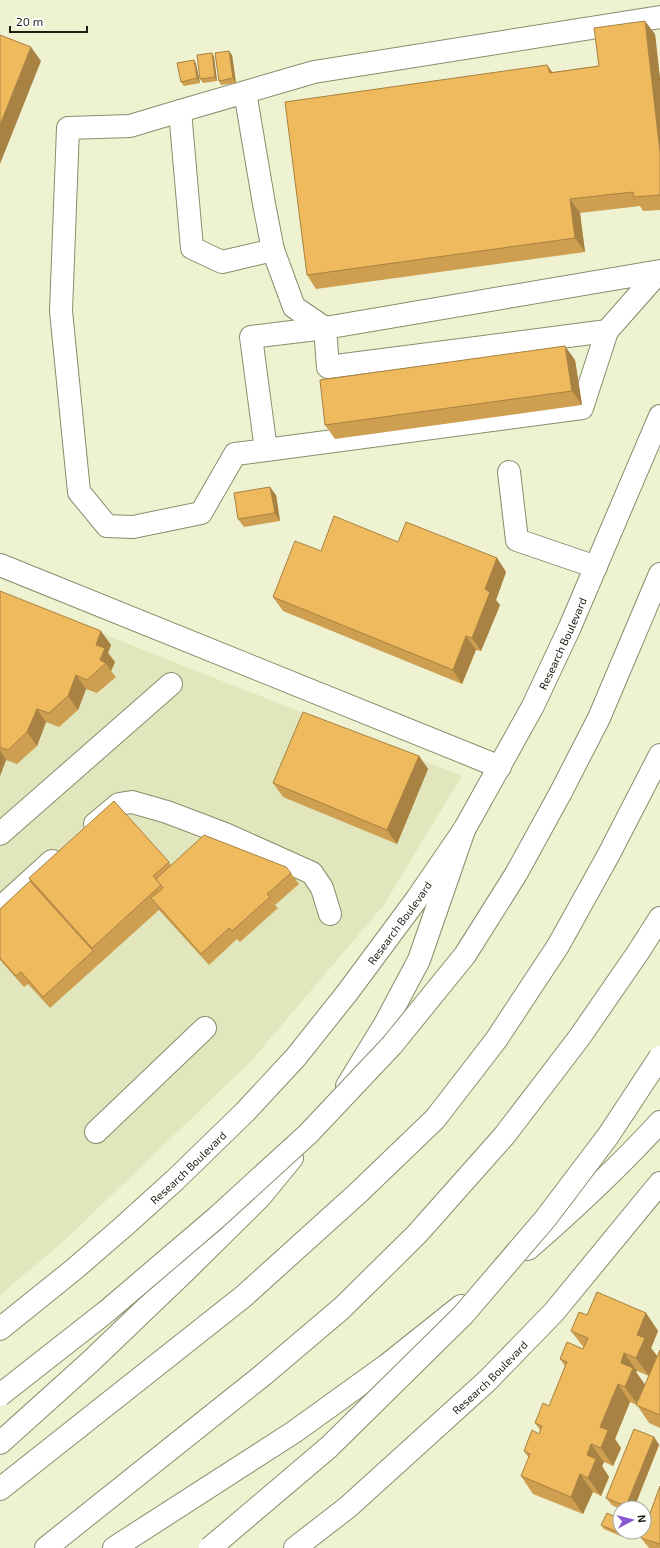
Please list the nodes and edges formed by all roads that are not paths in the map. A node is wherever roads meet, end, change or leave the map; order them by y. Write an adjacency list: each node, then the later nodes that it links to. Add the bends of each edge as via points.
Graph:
1 (660, 17): 2 (main road, via 314,72)
2 (245, 92): 3 (main road); 4 (main road)
3 (180, 112): 4 (main road, via 192,248 222,262); 9 (main road, via 130,126 68,128 60,311 79,492 107,526 133,527 201,513 235,454)
4 (273, 250): 6 (main road, via 294,307)
5 (660, 271): 6 (main road); 7 (main road)
6 (326, 328): 7 (main road, via 328,367); 9 (main road, via 251,337)
7 (607, 331): 9 (main road, via 582,408)
8 (660, 416): 12 (main road, Research Boulevard)
9 (266, 450)
10 (509, 472): 12 (main road, via 517,540)
11 (0, 565): 16 (main road)
12 (596, 567): 16 (main road, Research Boulevard, via 533,706)
13 (660, 574): 28 (main road, bridge, via 599,718 516,874 465,955 392,1045 308,1134 216,1218 107,1311)
14 (171, 684): 18 (main road)
15 (660, 755): 30 (main road, via 558,946 496,1040 435,1119 244,1296)
16 (500, 767): 17 (main road, Research Boulevard)
17 (464, 830): 27 (main road, Research Boulevard, via 347,993 296,1057 245,1112 175,1180 77,1267); 29 (main road, via 419,960 362,1062 302,1146 260,1197 183,1273)
18 (0, 834)
19 (0, 908): 20 (main road, via 119,804 132,802 225,834 312,873 322,888)
20 (330, 914)
21 (660, 918): 31 (main road, via 579,1038 504,1136 417,1234 342,1308 263,1375)
22 (205, 1028): 25 (main road)
23 (660, 1057): 33 (main road, bridge, via 608,1136 546,1218 464,1315 329,1447)
24 (660, 1122): 32 (main road, via 569,1214 478,1293 387,1365 294,1432)
25 (96, 1132)
26 (660, 1183): 34 (main road, Research Boulevard, via 554,1312 487,1381 348,1507)
27 (0, 1328)
28 (0, 1394)
29 (0, 1443)
30 (0, 1488)
31 (46, 1548)
32 (114, 1548)
33 (210, 1548)
34 (295, 1548)

